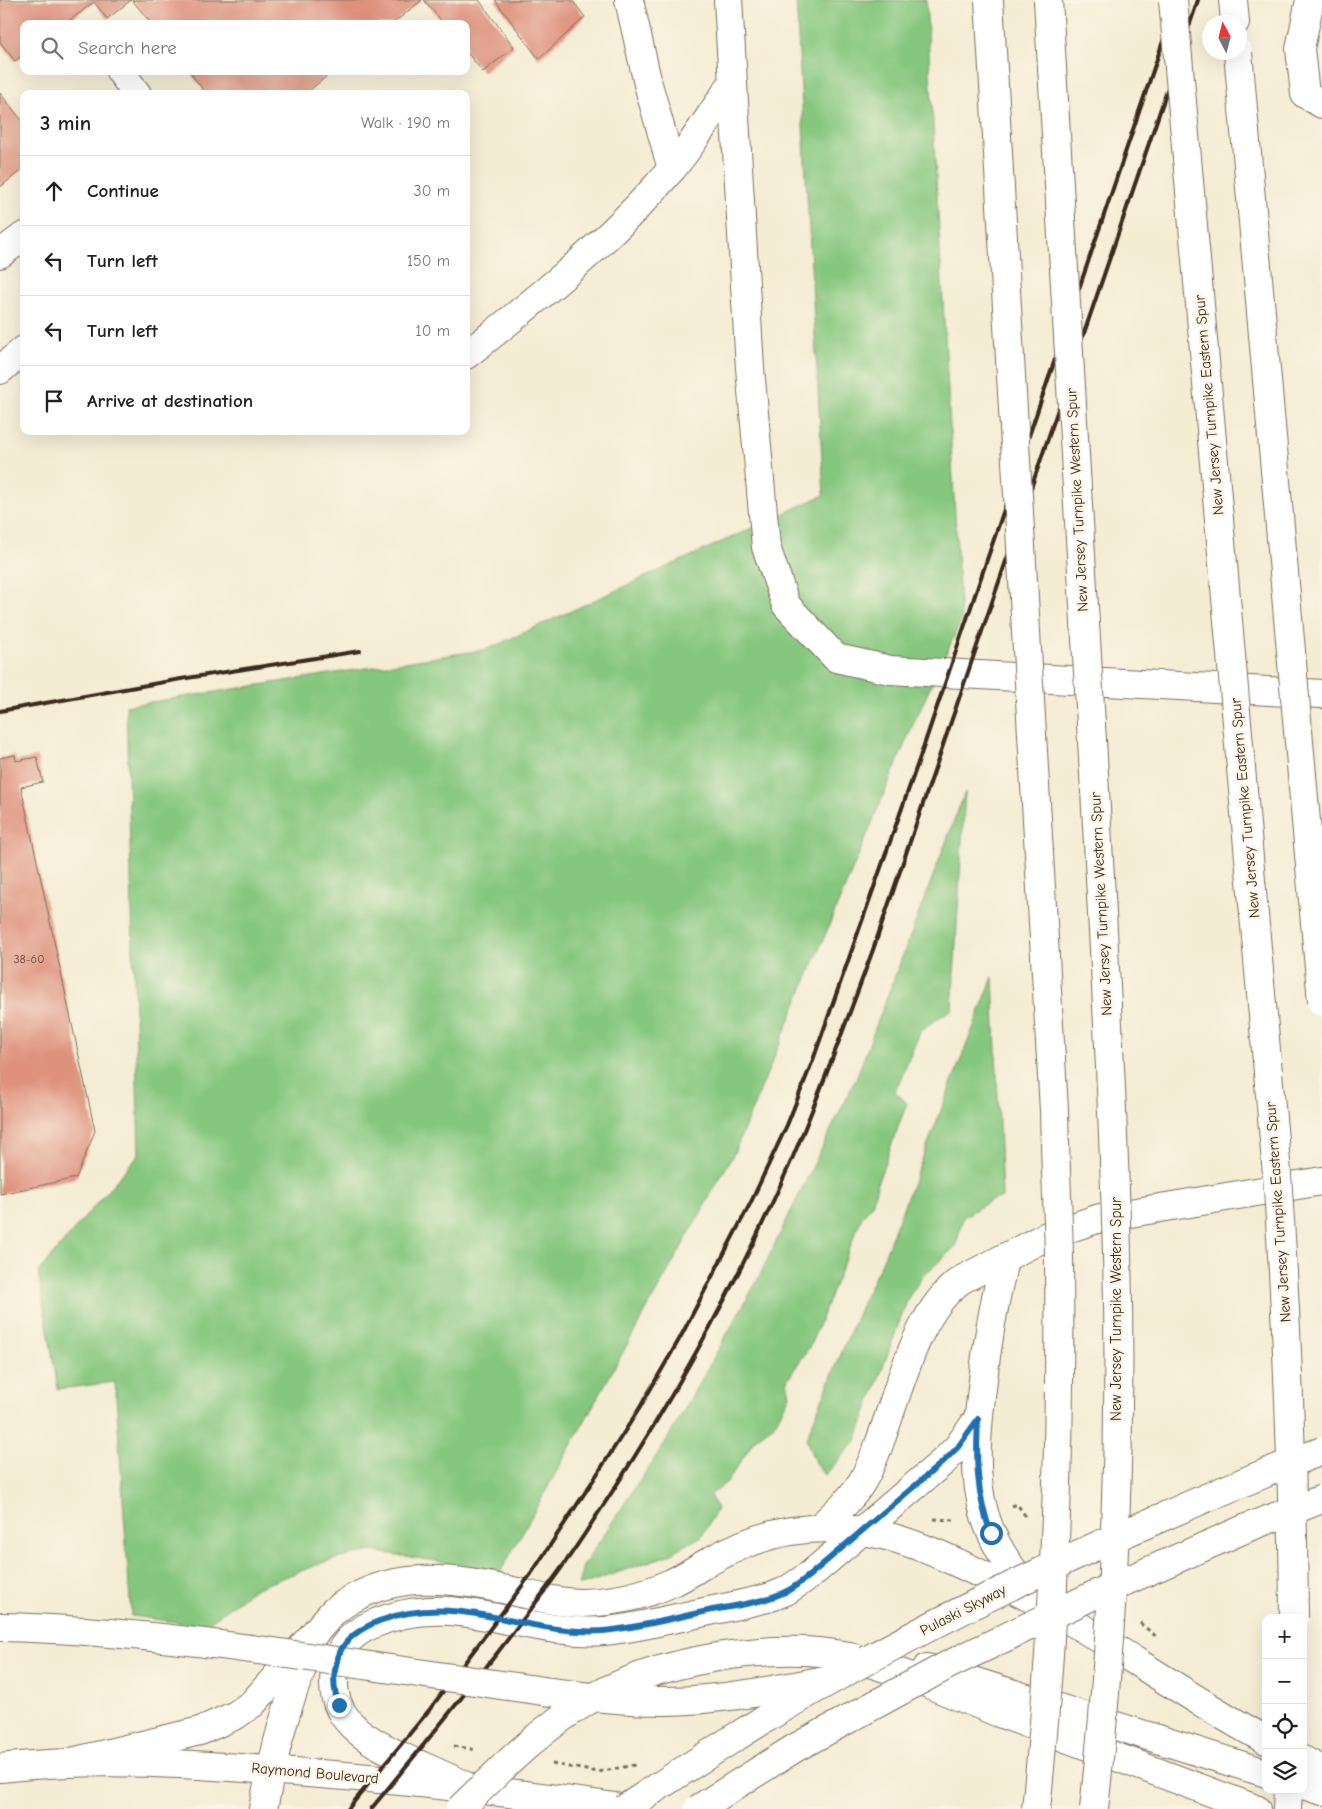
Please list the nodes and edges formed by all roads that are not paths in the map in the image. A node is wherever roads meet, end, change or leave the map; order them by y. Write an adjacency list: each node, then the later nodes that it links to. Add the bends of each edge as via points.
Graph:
1 (629, 0): 14 (main road)
2 (728, 0): 11 (main road)
3 (989, 0): 49 (main road, bridge, via 1054,1101 1059,1257 1055,1532)
4 (1048, 0): 50 (main road, New Jersey Turnpike Western Spur, bridge, via 1105,968 1118,1257 1114,1552 1106,1696)
5 (1173, 0): 30 (main road, New Jersey Turnpike Eastern Spur, bridge, via 1277,1174 1292,1443)
6 (1233, 0): 8 (main road)
7 (1310, 0): 13 (main road, via 1300,49 1305,94)
8 (1234, 15)
9 (1239, 60): 21 (main road, bridge)
10 (123, 75): 12 (main road)
11 (732, 84): 14 (main road); 20 (main road, via 750,368 766,547 786,604 836,658 890,670)
12 (134, 90)
13 (1322, 104)
14 (672, 169): 17 (main road, via 645,200 548,291)
15 (20, 239): 16 (main road)
16 (0, 254)
17 (470, 352)
18 (20, 353): 19 (main road)
19 (0, 370)
20 (1322, 694)
21 (1322, 1002)
22 (1322, 1181): 23 (main road, via 1100,1218 1049,1235)
23 (1005, 1257): 24 (main road, via 991,1318); 27 (main road, via 961,1280 939,1300 922,1329 864,1479 847,1502)
24 (978, 1419): 28 (main road, via 944,1461); 29 (main road, via 977,1476 985,1516 1005,1561)
25 (1322, 1451): 33 (main road, Pulaski Skyway, bridge, via 1086,1550)
26 (1322, 1499): 48 (main road, bridge, via 1103,1591 948,1665 795,1748)
27 (819, 1528): 28 (main road); 31 (main road, via 747,1542 665,1586 609,1601 574,1603 470,1582 420,1580 392,1583 362,1592 346,1601)
28 (863, 1531): 29 (main road, via 929,1549); 44 (main road, via 786,1591 756,1601 642,1625 605,1631 567,1630 467,1611 431,1610 394,1616 351,1636 338,1657 334,1682 344,1716 353,1727 382,1748)
29 (1038, 1602): 34 (main road)
30 (1294, 1614)
31 (324, 1623): 36 (main road, via 253,1703 236,1715 178,1738); 38 (main road, via 302,1668 280,1729)
32 (0, 1627): 33 (main road, bridge, via 95,1631 188,1641 622,1699 704,1700 750,1694)
33 (842, 1667): 40 (main road, via 881,1659 960,1677); 44 (main road, bridge, via 827,1652 756,1652 700,1660 629,1682 568,1713); 46 (main road, Pulaski Skyway, bridge); 51 (main road, via 877,1664 999,1714)
34 (1262, 1738)
35 (1307, 1762): 39 (main road)
36 (67, 1763): 37 (main road, Raymond Boulevard); 38 (main road, Raymond Boulevard)
37 (0, 1768)
38 (270, 1769): 44 (main road, Raymond Boulevard); 45 (main road)
39 (1322, 1770)
40 (1262, 1772)
41 (1307, 1786): 42 (main road)
42 (1322, 1791)
43 (1288, 1794): 52 (main road)
44 (465, 1798): 47 (main road, Raymond Boulevard)
45 (263, 1809)
46 (624, 1809)
47 (629, 1809)
48 (698, 1809)
49 (1036, 1809)
50 (1094, 1809)
51 (1256, 1809)
52 (1288, 1809)

